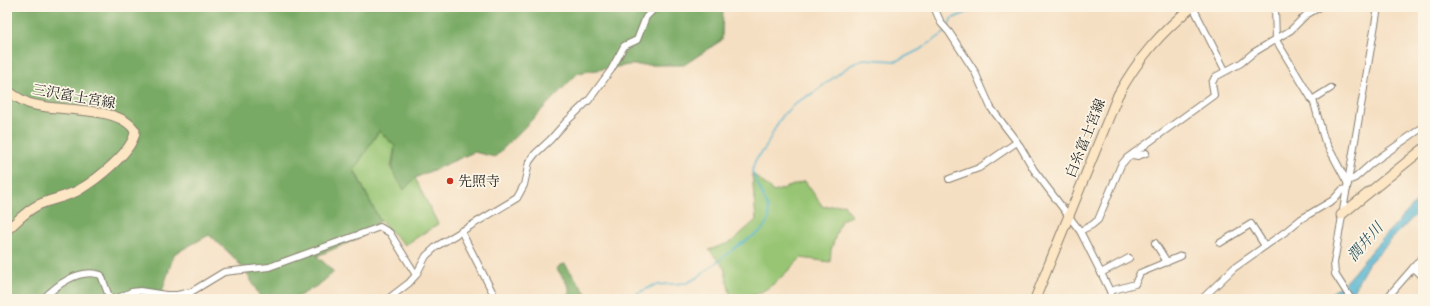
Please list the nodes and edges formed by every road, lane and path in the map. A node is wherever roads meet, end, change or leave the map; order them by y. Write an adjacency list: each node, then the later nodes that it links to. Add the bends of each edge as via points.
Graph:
1 (656, 7): 22 (street, via 646,17 636,40 624,46 589,100 529,162 524,185 517,198)
2 (934, 7): 13 (street, via 941,23 975,72 991,108)
3 (1193, 7): 8 (street); 20 (main road, 白糸富士宮線, via 1166,28 1129,75 1118,95)
4 (1275, 7): 7 (street)
5 (1320, 7): 7 (street)
6 (1378, 7): 18 (street)
7 (1276, 40): 8 (street, via 1241,63); 11 (street)
8 (1225, 70): 16 (street, via 1215,77 1212,83 1214,95)
9 (1331, 88): 11 (street)
10 (7, 90): 21 (main road, 三沢富士宮線, via 27,103 52,109 98,112 121,119 131,124 135,131 131,144 120,157 92,180 78,190 38,205)
11 (1312, 100): 18 (street, via 1324,139)
12 (1423, 127): 18 (street)
13 (1017, 142): 17 (street, via 979,168); 20 (street)
14 (1423, 149): 19 (main road)
15 (1146, 154): 16 (street)
16 (1132, 155): 23 (street, via 1122,165 1098,220)
17 (949, 179)
18 (1347, 184): 19 (street); 26 (street, via 1333,200 1301,219)
19 (1341, 215): 45 (street, via 1334,263 1335,274)
20 (1068, 216): 23 (street); 42 (main road, 白糸富士宮線)
21 (7, 230)
22 (461, 231): 34 (street, via 426,256); 41 (street)
23 (1080, 231): 33 (street)
24 (1155, 243): 30 (street)
25 (1220, 243): 26 (street, via 1251,224)
26 (1265, 246): 44 (street, via 1234,268)
27 (1181, 256): 30 (street)
28 (1423, 256): 32 (street)
29 (1129, 258): 33 (street)
30 (1167, 262): 36 (street, via 1140,273 1135,284)
31 (1423, 266): 32 (street)
32 (1414, 269): 35 (street); 46 (street)
33 (1101, 273): 36 (street)
34 (416, 275): 39 (street, via 390,233 380,227 269,266 224,272 191,292 177,295 140,291); 40 (street)
35 (1423, 277)
36 (1110, 292): 43 (street)
37 (43, 299): 38 (street, via 68,280 96,274 101,275)
38 (110, 299)
39 (116, 299)
40 (388, 299)
41 (496, 299)
42 (1035, 299)
43 (1112, 299)
44 (1202, 299)
45 (1352, 299)
46 (1386, 299)

